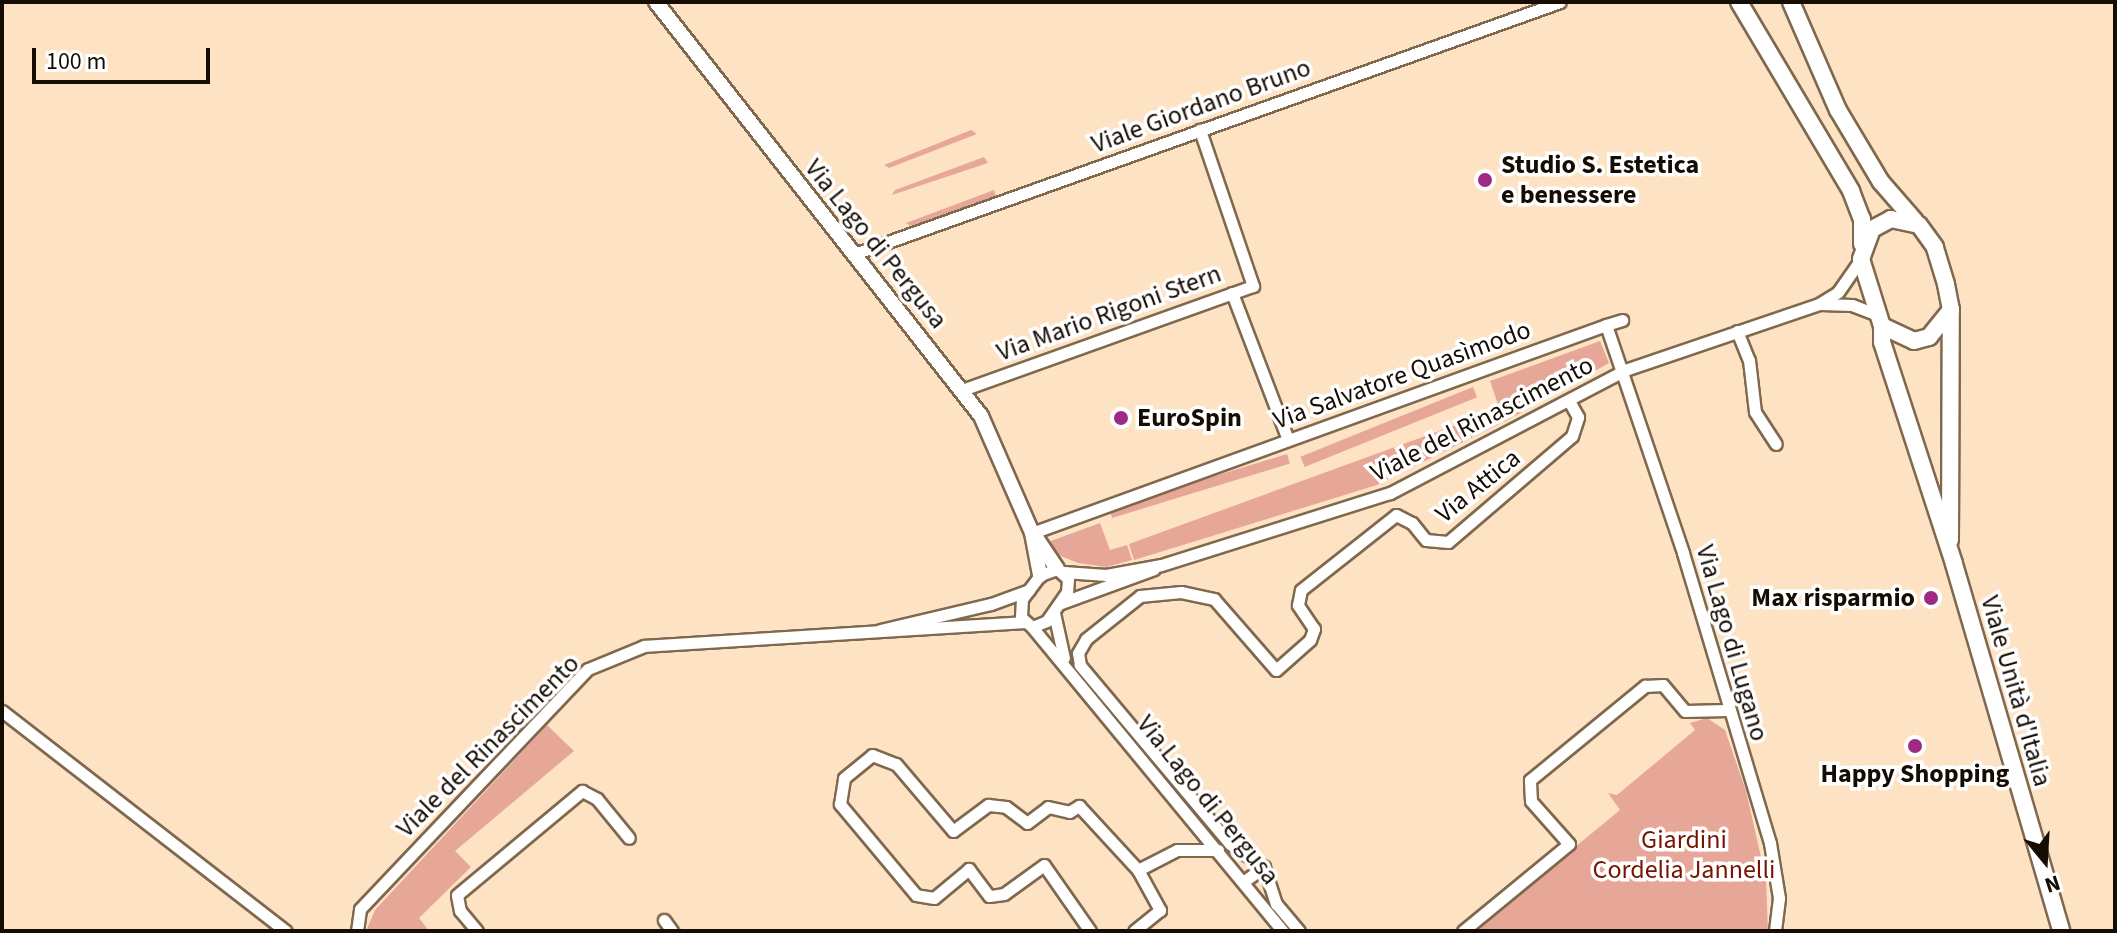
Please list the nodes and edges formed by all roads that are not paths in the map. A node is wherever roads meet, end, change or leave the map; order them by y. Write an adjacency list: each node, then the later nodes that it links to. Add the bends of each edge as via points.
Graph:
1 (656, 2): 7 (street, Via Lago di Pergusa, via 774,157)
2 (1560, 2): 5 (street, Viale Giordano Bruno)
3 (1739, 2): 8 (main road, Viale Unità d'Italia, via 1851,191 1862,219)
4 (1791, 2): 6 (main road, Viale Unità d'Italia, via 1838,110 1881,182)
5 (1200, 130): 7 (street, Viale Giordano Bruno); 9 (street, Via Mario Rigoni Stern, via 1253,286)
6 (1919, 225): 8 (main road, via 1891,219 1872,229); 11 (main road, Viale Unità d'Italia, via 1935,247)
7 (857, 253): 17 (street, Via Lago di Pergusa)
8 (1861, 254): 10 (street, Viale del Rinascimento, via 1838,292); 13 (main road, Viale Unità d'Italia)
9 (1232, 293): 17 (street, Via Mario Rigoni Stern); 19 (street)
10 (1819, 304): 13 (street, Viale del Rinascimento, via 1852,305); 15 (street, Viale del Rinascimento)
11 (1951, 310): 13 (main road, via 1929,337 1914,341); 22 (main road, Viale Unità d'Italia)
12 (1622, 320): 14 (street, Via Salvatore Quasìmodo)
13 (1880, 320): 22 (main road, Viale Unità d'Italia, via 1882,342)
14 (1606, 325): 16 (street); 19 (street, Via Salvatore Quasìmodo)
15 (1737, 331): 16 (street, Viale del Rinascimento); 20 (street, via 1749,360 1755,412)
16 (1625, 370): 18 (street, Viale del Rinascimento); 31 (street, Via Lago di Lugano)
17 (962, 390): 21 (street, Via Lago di Pergusa, via 999,452)
18 (1569, 401): 23 (street, Viale del Rinascimento, via 1390,493); 35 (street, Via Attica, via 1578,417 1572,436 1448,542 1426,540 1412,523 1396,515 1301,590 1298,605 1314,629 1310,640 1276,670 1214,599 1181,592 1140,596 1086,639 1078,653 1080,665 1230,844)
19 (1288, 440): 21 (street, Via Salvatore Quasìmodo)
20 (1776, 444)
21 (1032, 533): 24 (street, Via Lago di Pergusa); 25 (street, Via Lago di Pergusa)
22 (1951, 558): 49 (main road, Viale Unità d'Italia)
23 (1161, 565): 24 (street, via 1106,575); 27 (street)
24 (1060, 570): 25 (street); 27 (street, via 1068,585)
25 (1040, 575): 26 (street)
26 (1029, 590): 28 (street, via 1020,605); 29 (street, Viale del Rinascimento)
27 (1057, 608): 28 (street); 30 (street)
28 (1028, 624): 29 (street, Viale del Rinascimento); 30 (street, Via Lago di Pergusa)
29 (879, 630): 40 (street, Viale del Rinascimento, via 644,646 588,669 360,909)
30 (1066, 663): 34 (street, Via Lago di Pergusa)
31 (1727, 710): 47 (street, via 1685,711 1663,685 1645,686 1530,780 1531,801 1569,844); 48 (street, Via Lago di Lugano, via 1770,843 1779,898)
32 (2, 711): 39 (street)
33 (629, 838): 41 (street, via 597,799 582,791 457,895 460,911)
34 (1218, 850): 36 (street, via 1177,850); 37 (street, Via Lago di Pergusa)
35 (1264, 867): 37 (street); 46 (street, via 1276,904)
36 (1138, 870): 43 (street, via 1079,806 1069,812 1048,807 1027,823 1006,807 988,805 953,831 896,764 872,755 844,778 840,804 916,895 934,898 969,869 989,896 1004,894 1044,865); 44 (street, via 1160,910)
37 (1243, 882): 45 (street, Via Lago di Pergusa)
38 (664, 920): 42 (street)
39 (286, 931)
40 (357, 931)
41 (477, 931)
42 (672, 931)
43 (1090, 931)
44 (1134, 931)
45 (1283, 931)
46 (1299, 931)
47 (1463, 931)
48 (1775, 931)
49 (2061, 931)

